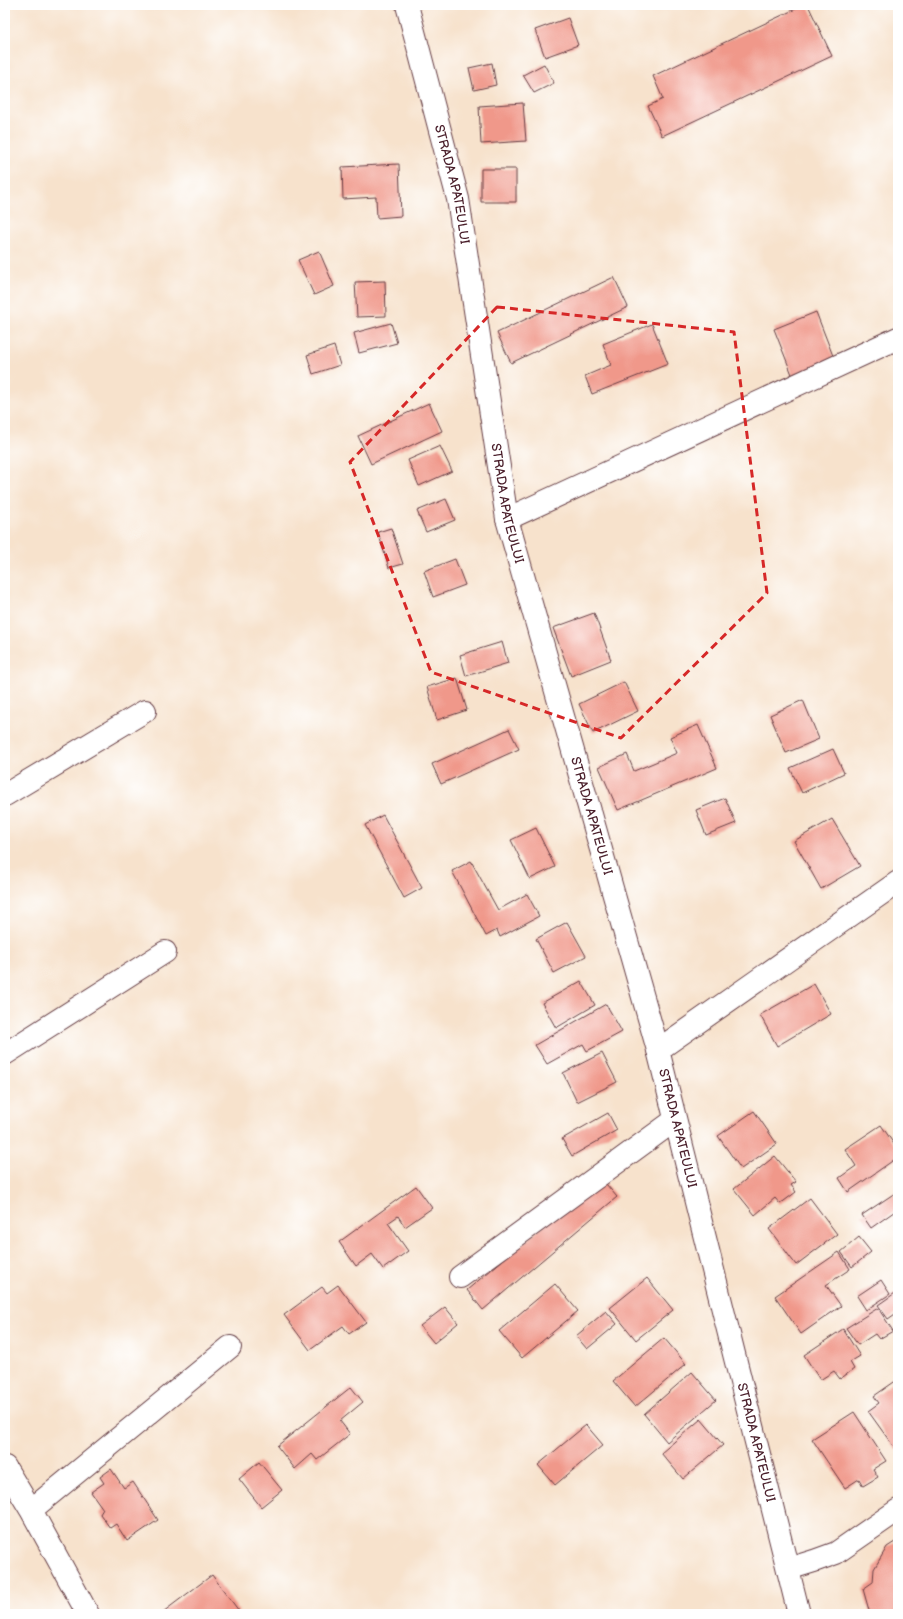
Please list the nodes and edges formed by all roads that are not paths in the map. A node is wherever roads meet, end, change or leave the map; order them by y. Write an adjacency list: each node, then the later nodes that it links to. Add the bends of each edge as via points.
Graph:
1 (410, 8): 3 (street, STRADA APATEULUI, via 458,199)
2 (898, 338): 3 (street)
3 (507, 519): 8 (street, STRADA APATEULUI)
4 (145, 711): 5 (street)
5 (5, 795)
6 (898, 882): 8 (street)
7 (165, 952): 9 (street)
8 (658, 1050): 10 (street, STRADA APATEULUI)
9 (5, 1054)
10 (675, 1120): 11 (street); 16 (street, STRADA APATEULUI)
11 (460, 1277)
12 (230, 1347): 14 (street)
13 (5, 1467): 14 (street)
14 (31, 1510): 17 (street)
15 (898, 1510): 16 (street, via 836,1553)
16 (788, 1569): 18 (street, STRADA APATEULUI)
17 (88, 1614)
18 (799, 1614)

